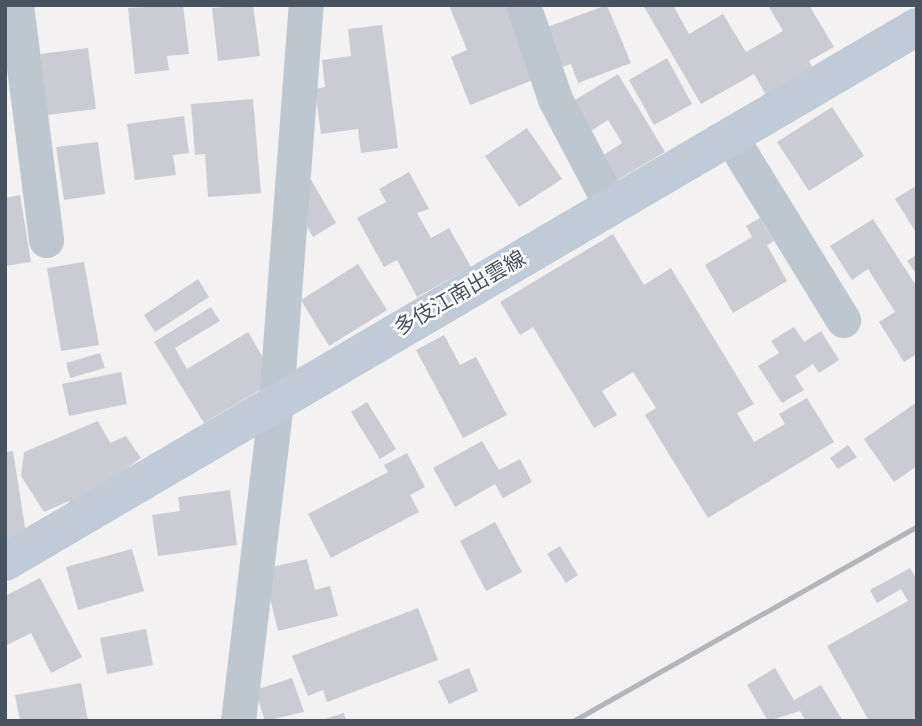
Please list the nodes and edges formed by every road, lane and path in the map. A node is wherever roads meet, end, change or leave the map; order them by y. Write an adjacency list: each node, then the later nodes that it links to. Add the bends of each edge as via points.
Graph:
1 (16, 5): 7 (street)
2 (306, 5): 9 (street)
3 (523, 5): 6 (street, via 555,99)
4 (917, 27): 5 (main road, 多伎江南出雲線)
5 (730, 136): 6 (main road, 多伎江南出雲線); 8 (street)
6 (611, 205): 9 (main road, 多伎江南出雲線)
7 (46, 240)
8 (843, 320)
9 (276, 400): 10 (main road, 多伎江南出雲線); 11 (street)
10 (5, 562)
11 (238, 721)

